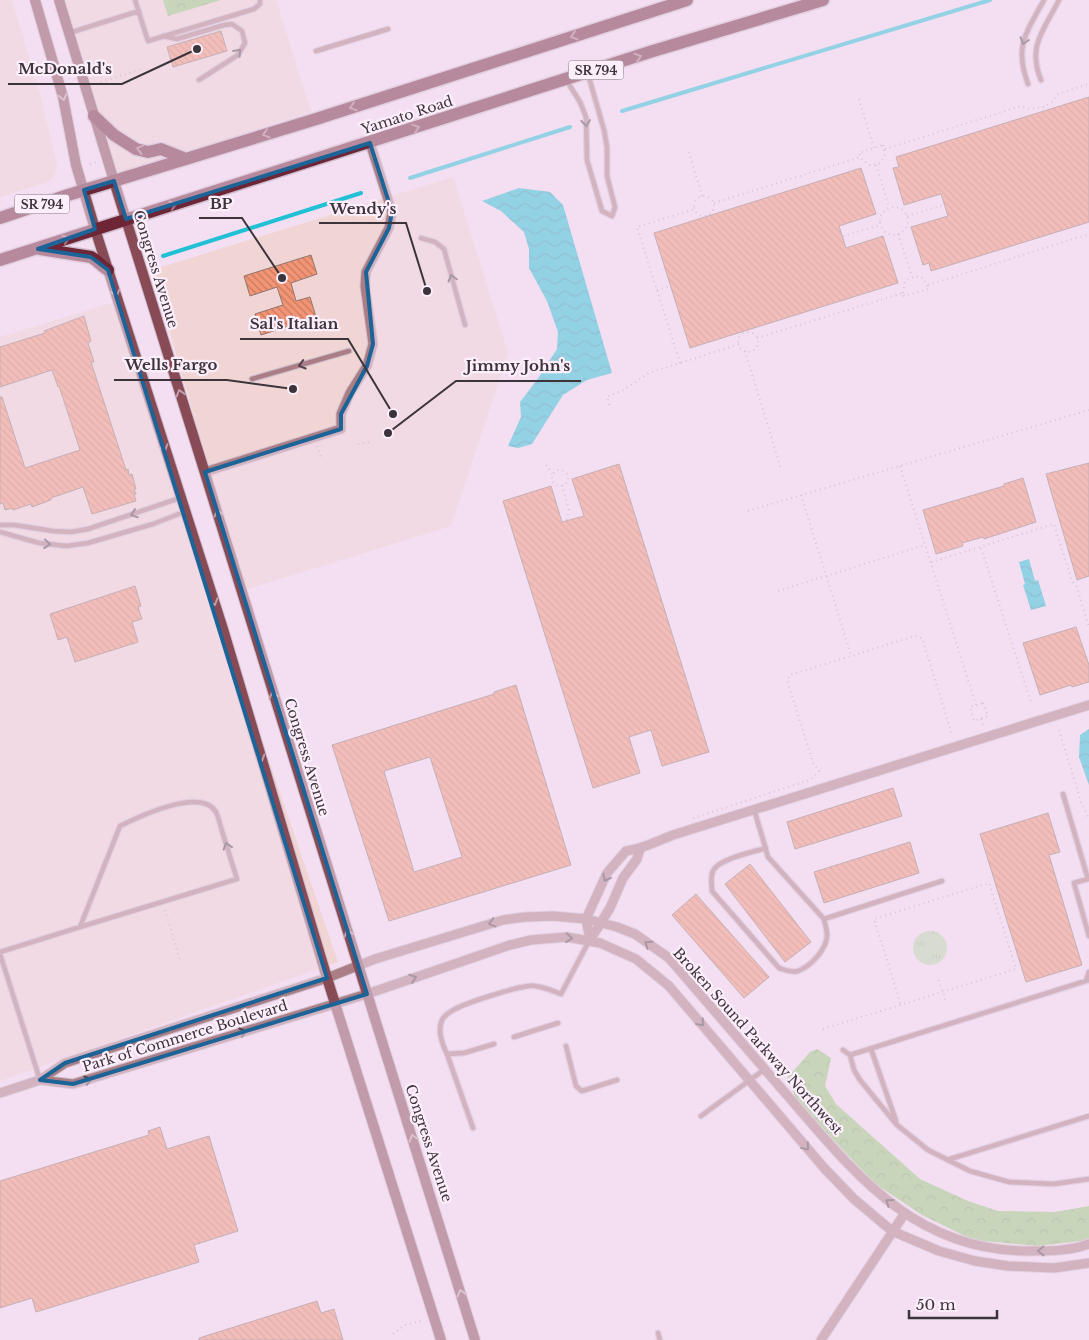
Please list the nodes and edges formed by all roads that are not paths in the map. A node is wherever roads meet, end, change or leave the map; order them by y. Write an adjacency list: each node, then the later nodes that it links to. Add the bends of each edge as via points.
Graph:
1 (35, 0): 23 (main road, one-way to 23, via 63,97)
2 (59, 0): 11 (main road, Congress Avenue)
3 (135, 0): 9 (lane)
4 (260, 0): 12 (lane, via 254,9)
5 (687, 0): 21 (main road, Yamato Road / SR 794, one-way to 21)
6 (823, 0): 14 (main road, Yamato Road / SR 794, one-way to 6)
7 (1044, 0): 18 (lane, one-way to 18, via 1023,42 1022,61)
8 (1059, 0): 17 (lane, via 1035,50 1035,63)
9 (138, 11): 11 (lane); 12 (lane, via 148,40)
10 (388, 29): 13 (lane)
11 (69, 33): 19 (main road, Congress Avenue)
12 (162, 36): 15 (lane, one-way to 12, via 238,55 245,42 242,31 232,24 177,38)
13 (316, 51)
14 (587, 72): 16 (main road, Yamato Road / SR 794); 16 (lane, one-way to 14, via 586,117 587,160 602,211 612,216 614,207 607,176 607,147)
15 (199, 80)
16 (566, 80): 20 (main road, Yamato Road / SR 794, one-way to 16)
17 (1041, 80)
18 (1028, 84)
19 (94, 116): 21 (main road, one-way to 19, via 161,149 148,152 136,149 114,135); 22 (main road, Congress Avenue)
20 (370, 143): 25 (main road, Yamato Road / SR 794, one-way to 20); 34 (street, via 392,212 388,228 366,272 373,344 367,366 340,414 341,429)
21 (186, 158): 22 (main road, Yamato Road / SR 794)
22 (114, 181): 23 (main road, Yamato Road / SR 794); 25 (main road, Congress Avenue)
23 (84, 190): 24 (main road, Yamato Road / SR 794); 26 (main road)
24 (2, 216)
25 (126, 219): 26 (main road, Yamato Road / SR 794); 34 (main road, Congress Avenue, one-way to 25)
26 (96, 229): 28 (main road, Yamato Road / SR 794, one-way to 26); 30 (main road)
27 (421, 238): 31 (lane, one-way to 27, via 444,249)
28 (38, 248): 29 (main road, Yamato Road / SR 794); 30 (main road, via 91,257)
29 (0, 260)
30 (108, 270): 35 (main road, one-way to 35)
31 (465, 325)
32 (349, 351): 33 (lane, one-way to 33)
33 (252, 379)
34 (205, 472): 52 (main road, Congress Avenue, one-way to 34)
35 (180, 498): 36 (main road); 37 (lane, one-way to 37, via 71,532)
36 (185, 511): 38 (lane, one-way to 36, via 39,543 67,546 153,524); 54 (main road, one-way to 54)
37 (0, 525)
38 (0, 532)
39 (1089, 705): 41 (street)
40 (1063, 794): 49 (lane, via 1088,879 1074,883)
41 (754, 809): 42 (lane); 43 (street)
42 (766, 848): 46 (lane, via 768,857); 46 (lane, via 716,866 712,872 712,891 779,968 788,971 797,971 824,949 827,934)
43 (640, 849): 45 (street, one-way to 45, via 626,851 607,873); 47 (street)
44 (942, 881): 46 (lane)
45 (586, 919): 47 (street, Broken Sound Parkway Northwest); 50 (street); 52 (street, Broken Sound Parkway Northwest, one-way to 52, via 525,916 503,920)
46 (824, 919)
47 (601, 923): 50 (street); 66 (street, Broken Sound Parkway Northwest, one-way to 47, via 668,958 634,934)
48 (80, 927): 48 (lane, one-way to 48, via 237,879 216,813 209,804 192,801 166,807 120,826); 51 (lane)
49 (1089, 936)
50 (590, 940): 56 (street, one-way to 50, via 517,943 567,937); 64 (lane, via 561,994 534,986 518,988 450,1012 442,1020 440,1030); 69 (street, one-way to 69, via 636,959 669,986)
51 (0, 953): 67 (lane)
52 (358, 966): 54 (street, Park of Commerce Boulevard); 56 (main road, Congress Avenue)
53 (1089, 972): 55 (lane)
54 (327, 978): 57 (main road); 67 (street, Park of Commerce Boulevard, via 65,1063)
55 (1088, 980): 62 (lane)
56 (367, 994): 57 (street, Park of Commerce Boulevard); 83 (main road, Congress Avenue, one-way to 56)
57 (336, 1004): 67 (street, Park of Commerce Boulevard, one-way to 57, via 73,1084); 82 (main road)
58 (558, 1023): 59 (lane)
59 (514, 1037)
60 (494, 1044): 64 (lane, via 464,1053)
61 (566, 1046): 68 (lane, via 578,1090)
62 (872, 1048): 65 (lane); 73 (lane)
63 (842, 1050): 65 (lane)
64 (447, 1054): 74 (lane)
65 (850, 1055): 73 (lane, via 860,1080)
66 (764, 1069): 69 (lane); 77 (street, Broken Sound Parkway Northwest, one-way to 66, via 858,1174)
67 (40, 1080): 70 (street, Park of Commerce Boulevard)
68 (617, 1080)
69 (750, 1080): 71 (lane); 78 (street, one-way to 78, via 824,1169)
70 (0, 1093)
71 (701, 1116)
72 (1089, 1116): 75 (lane)
73 (897, 1125): 75 (lane, via 928,1150)
74 (474, 1128)
75 (947, 1160): 76 (lane, via 970,1171 1009,1182 1054,1184)
76 (1089, 1179)
77 (905, 1213): 78 (street); 79 (street, Broken Sound Parkway Northwest, one-way to 77, via 1046,1251 1008,1251 966,1243)
78 (892, 1231): 80 (street, via 939,1251 975,1261 1054,1268); 85 (street)
79 (1089, 1244)
80 (1089, 1263)
81 (658, 1333): 84 (lane)
82 (441, 1340)
83 (475, 1340)
84 (660, 1340)
85 (821, 1340)

